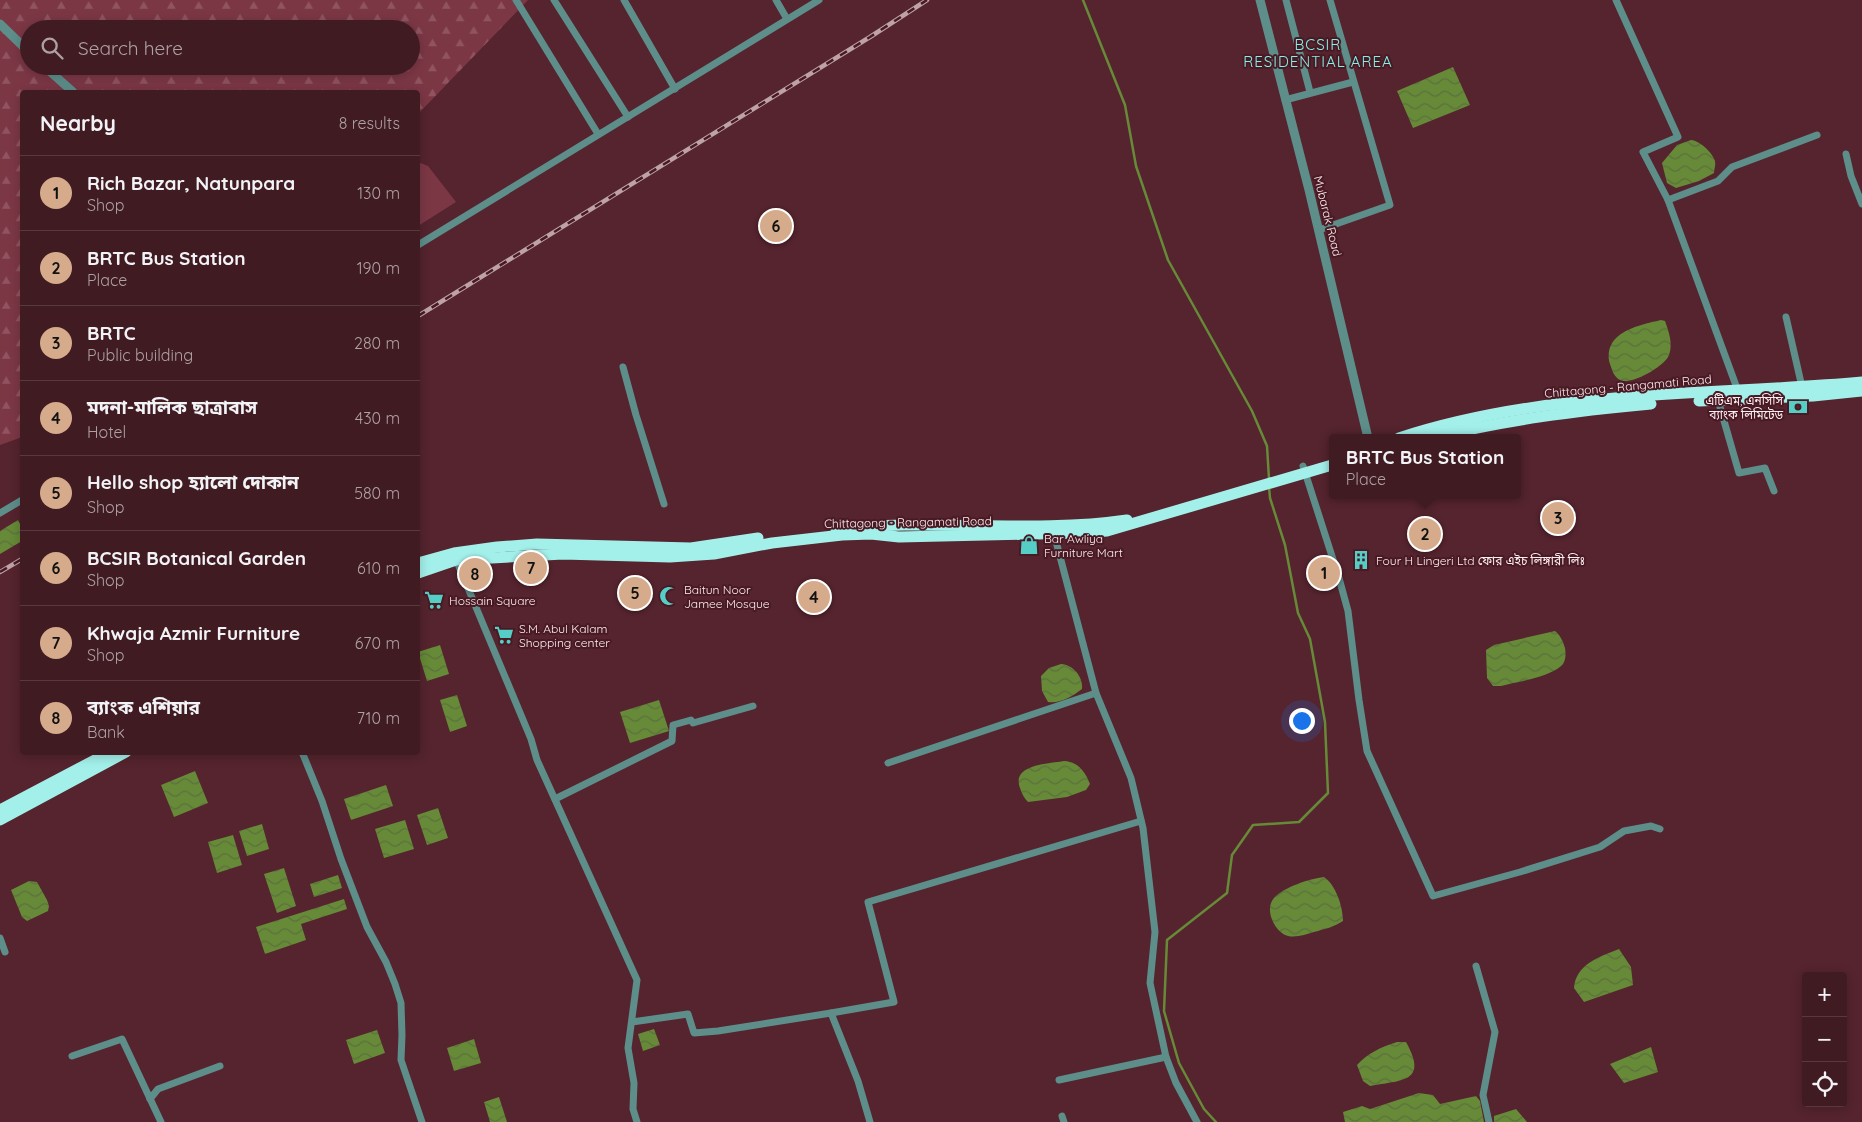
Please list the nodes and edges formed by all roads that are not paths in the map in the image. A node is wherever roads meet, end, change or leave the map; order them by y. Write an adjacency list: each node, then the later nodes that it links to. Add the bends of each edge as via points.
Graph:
1 (516, 0): 20 (street)
2 (554, 0): 19 (street)
3 (624, 0): 15 (street)
4 (776, 0): 10 (street)
5 (819, 0): 10 (street)
6 (1260, 0): 18 (street, Mubarak Road)
7 (1286, 0): 17 (street)
8 (1330, 0): 14 (street)
9 (1616, 0): 23 (street, via 1678,137 1643,152)
10 (788, 19): 15 (street)
11 (0, 24): 12 (street)
12 (20, 43)
13 (54, 75): 16 (street)
14 (1353, 82): 17 (street); 25 (street, via 1390,205)
15 (675, 89): 19 (street)
16 (71, 90)
17 (1310, 92): 18 (street)
18 (1285, 100): 25 (street, Mubarak Road)
19 (628, 116): 20 (street)
20 (598, 134): 26 (street)
21 (1817, 135): 23 (street, via 1732,167 1718,182)
22 (1846, 154): 24 (street)
23 (1668, 200): 31 (street)
24 (1862, 204)
25 (1319, 230): 34 (street, Mubarak Road)
26 (420, 243)
27 (1786, 317): 30 (street)
28 (623, 367): 42 (street)
29 (1862, 382): 30 (highway, Chittagong - Rangamati Road)
30 (1802, 387): 31 (highway, Chittagong - Rangamati Road)
31 (1738, 391): 35 (highway, Chittagong - Rangamati Road, via 1587,400 1461,420)
32 (1862, 391): 33 (highway, Chittagong - Rangamati Road)
33 (1718, 400): 36 (highway, Chittagong - Rangamati Road, via 1653,403 1546,415); 40 (street, via 1739,473 1765,468)
34 (1367, 434)
35 (1412, 434)
36 (1448, 434)
37 (1329, 458): 39 (highway, Chittagong - Rangamati Road)
38 (1329, 465): 39 (highway, Chittagong - Rangamati Road)
39 (1304, 469): 44 (highway, Chittagong - Rangamati Road, via 1126,520); 58 (street, via 1348,612 1367,751 1433,896 1600,847 1624,831 1651,826)
40 (1774, 491)
41 (20, 501): 43 (street)
42 (664, 504)
43 (0, 513)
44 (1053, 530): 45 (highway, Chittagong - Rangamati Road, via 868,525 691,548 537,544 497,547); 48 (street)
45 (455, 557): 46 (highway, Chittagong - Rangamati Road); 47 (highway, Chittagong - Rangamati Road); 54 (street)
46 (420, 563)
47 (420, 572)
48 (1096, 693): 53 (street); 57 (street, via 1131,778)
49 (753, 706): 54 (street, via 692,724 691,720 673,725 672,741)
50 (104, 755): 55 (highway)
51 (120, 755): 56 (highway)
52 (303, 755): 70 (street, via 367,927 395,984 400,1003 401,1060)
53 (888, 763)
54 (555, 799): 63 (street, via 636,980)
55 (0, 810)
56 (0, 820)
57 (1141, 821): 62 (street, via 868,902 894,1002); 65 (street, via 1155,932 1150,983)
58 (1660, 829)
59 (0, 938): 60 (street)
60 (5, 952)
61 (1476, 966): 74 (street, via 1495,1032 1483,1096)
62 (831, 1012): 63 (street, via 694,1033 688,1014); 72 (street)
63 (632, 1022): 71 (street, via 628,1048 634,1083 633,1110)
64 (72, 1056): 68 (street, via 122,1039)
65 (1166, 1057): 67 (street); 73 (street, via 1176,1083)
66 (220, 1066): 68 (street, via 158,1089)
67 (1059, 1080)
68 (150, 1099): 69 (street)
69 (160, 1122)
70 (422, 1122)
71 (637, 1122)
72 (870, 1122)
73 (1198, 1122)
74 (1489, 1122)

